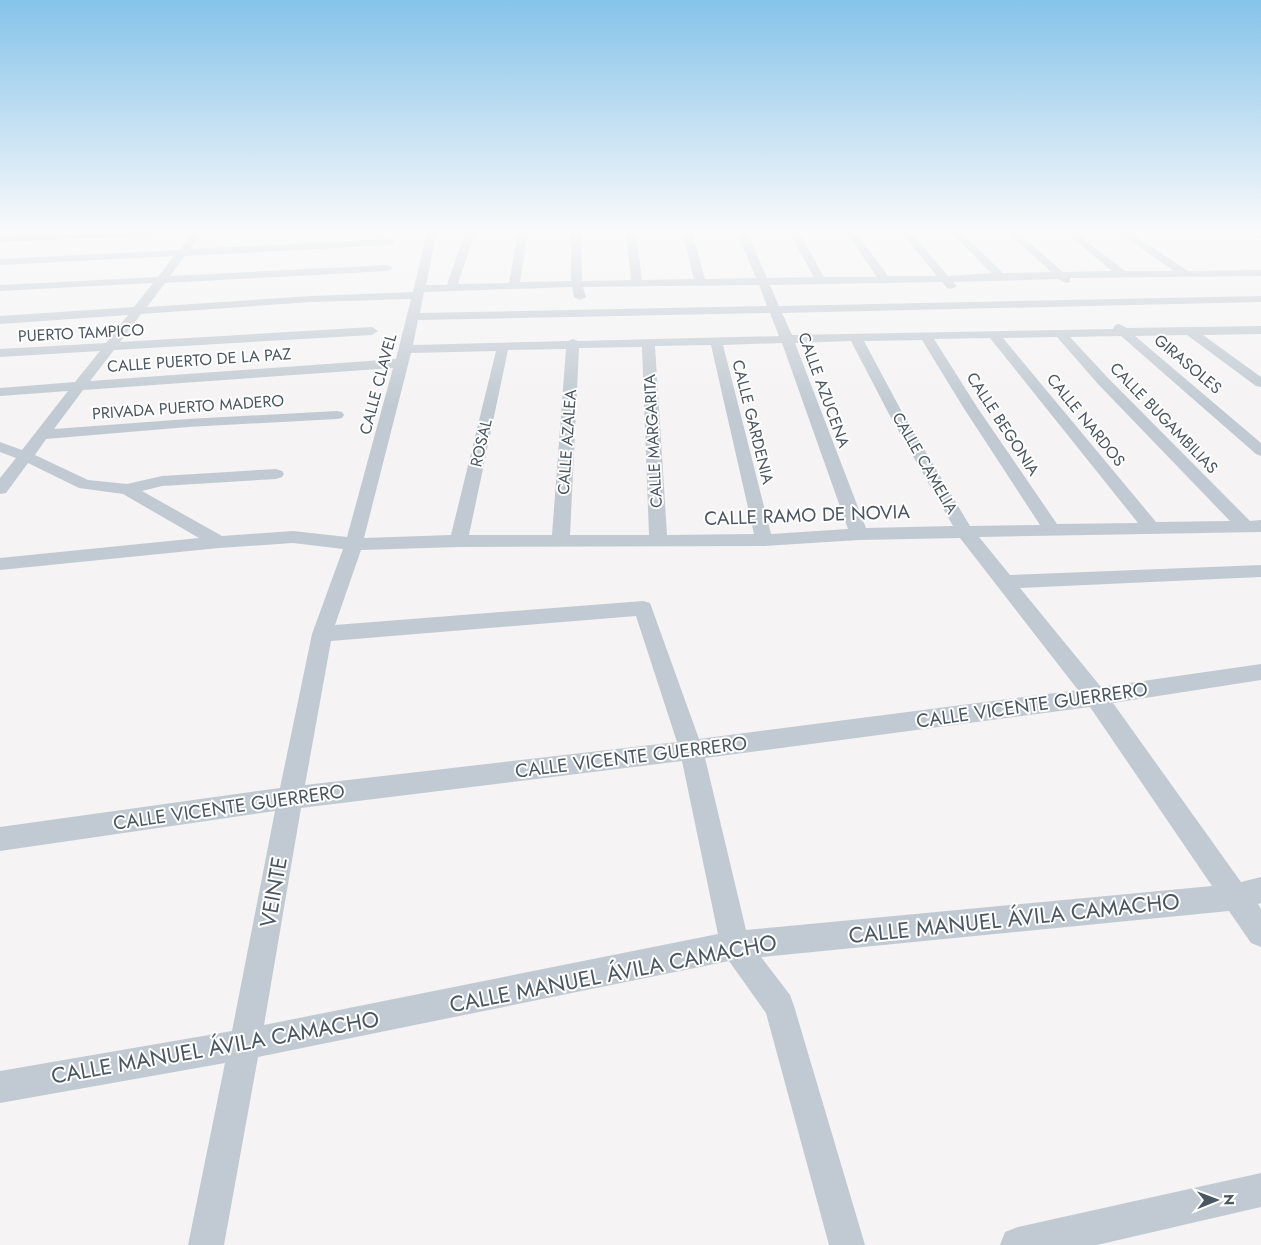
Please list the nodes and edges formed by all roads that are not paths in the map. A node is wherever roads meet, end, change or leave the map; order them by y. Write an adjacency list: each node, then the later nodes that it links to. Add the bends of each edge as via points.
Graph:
1 (153, 290): 12 (street)
2 (434, 290): 7 (street)
3 (579, 290): 13 (street)
4 (766, 290): 11 (street, CALLE AZUCENA)
5 (954, 290): 10 (street)
6 (1076, 290): 9 (street, GIRASOLES)
7 (418, 292): 12 (street); 14 (street, CALLE CLAVEL)
8 (1261, 299): 9 (street)
9 (1092, 303): 10 (street); 19 (street, GIRASOLES)
10 (966, 306): 11 (street)
11 (775, 310): 13 (street); 24 (street, CALLE AZUCENA)
12 (137, 311): 15 (street); 29 (street)
13 (574, 312): 14 (street)
14 (413, 316): 30 (street, CALLE CLAVEL)
15 (0, 320)
16 (1260, 330): 18 (street)
17 (372, 331): 29 (street, PUERTO TAMPICO)
18 (1190, 331): 19 (street); 33 (street)
19 (1123, 332): 20 (street); 39 (street, GIRASOLES)
20 (1060, 333): 21 (street); 44 (street, CALLE BUGAMBILIAS, via 1103,381)
21 (993, 334): 22 (street); 45 (street, CALLE NARDOS)
22 (926, 336): 23 (street); 46 (street, CALLE BEGONIA)
23 (856, 338): 24 (street); 47 (street, CALLE CAMELIA)
24 (787, 339): 25 (street); 48 (street, CALLE AZUCENA)
25 (716, 341): 26 (street); 52 (street, CALLE GARDENIA)
26 (648, 342): 27 (street); 51 (street, CALLE MARGARITA)
27 (573, 344): 28 (street); 50 (street, CALLE AZALEA)
28 (503, 346): 30 (street); 49 (street, ROSAL)
29 (109, 348): 31 (street, PUERTO TAMPICO); 34 (street)
30 (406, 349): 32 (street, CALLE CLAVEL)
31 (0, 353)
32 (401, 363): 34 (street, CALLE PUERTO DE LA PAZ); 54 (street, CALLE CLAVEL)
33 (1261, 383)
34 (79, 386): 35 (street, CALLE PUERTO DE LA PAZ); 37 (street)
35 (0, 392)
36 (337, 414): 37 (street, PRIVADA PUERTO MADERO)
37 (41, 436): 40 (street)
38 (0, 447): 40 (street)
39 (1261, 451)
40 (25, 456): 42 (street); 43 (street, via 85,485)
41 (276, 474): 43 (street, via 162,481)
42 (0, 489)
43 (127, 489): 53 (street)
44 (1253, 526): 45 (street, CALLE RAMO DE NOVIA)
45 (1152, 529): 46 (street, CALLE RAMO DE NOVIA)
46 (1052, 530): 47 (street, CALLE RAMO DE NOVIA)
47 (965, 532): 48 (street, CALLE RAMO DE NOVIA); 57 (street, CALLE CAMELIA)
48 (859, 534): 52 (street, CALLE RAMO DE NOVIA)
49 (459, 540): 50 (street, CALLE RAMO DE NOVIA); 54 (street, CALLE RAMO DE NOVIA)
50 (561, 540): 51 (street, CALLE RAMO DE NOVIA)
51 (658, 540): 52 (street, CALLE RAMO DE NOVIA)
52 (764, 540)
53 (219, 542): 54 (street, CALLE RAMO DE NOVIA, via 293,537); 55 (street, CALLE RAMO DE NOVIA)
54 (354, 544): 58 (street, VEINTE)
55 (0, 564)
56 (1261, 571): 57 (street)
57 (1005, 582): 60 (street, CALLE CAMELIA)
58 (322, 634): 61 (street, via 643,608); 62 (street, VEINTE)
59 (1261, 672): 60 (street, CALLE VICENTE GUERRERO)
60 (1096, 697): 61 (street, CALLE VICENTE GUERRERO); 64 (street, CALLE CAMELIA)
61 (691, 750): 62 (street, CALLE VICENTE GUERRERO); 66 (street)
62 (290, 798): 63 (street, CALLE VICENTE GUERRERO); 67 (street, VEINTE)
63 (0, 839)
64 (1248, 893): 65 (street, CALLE CAMELIA); 66 (street, CALLE MANUEL ÁVILA CAMACHO)
65 (1261, 933)
66 (735, 945): 67 (street, CALLE MANUEL ÁVILA CAMACHO); 71 (street, via 779,1006)
67 (246, 1044): 68 (street, CALLE MANUEL ÁVILA CAMACHO); 70 (street, VEINTE)
68 (0, 1087)
69 (1261, 1190): 72 (street)
70 (206, 1245)
71 (847, 1245)
72 (1018, 1245)

